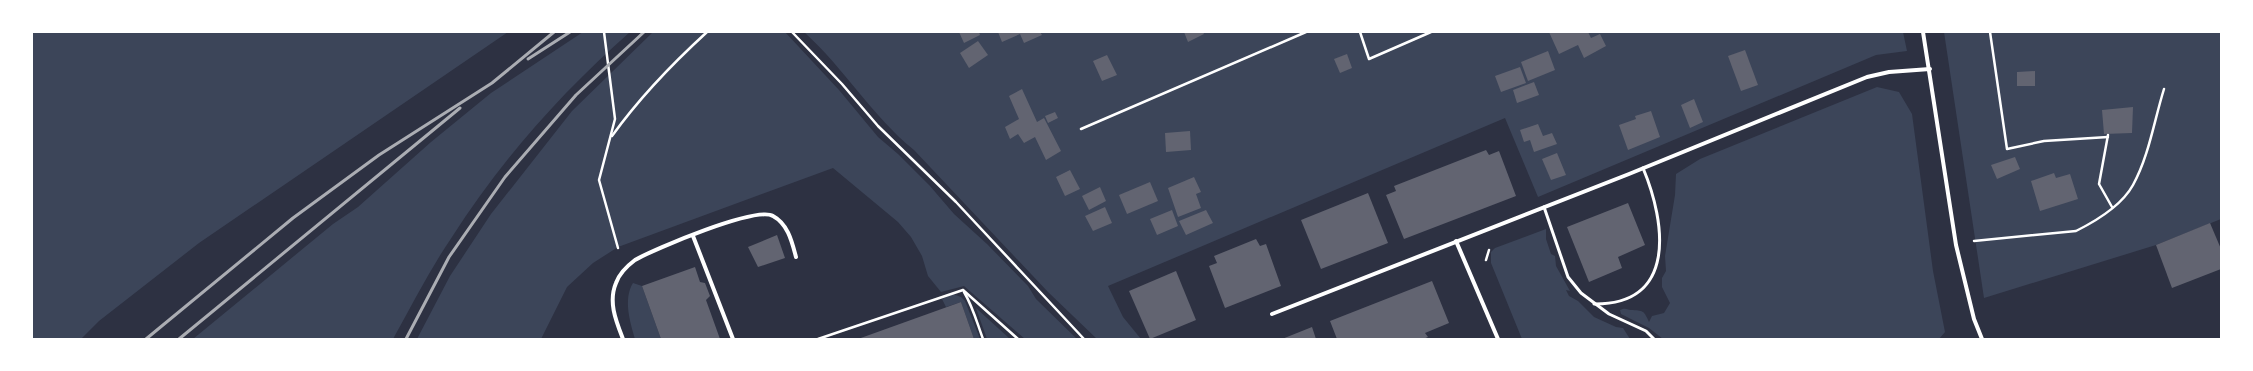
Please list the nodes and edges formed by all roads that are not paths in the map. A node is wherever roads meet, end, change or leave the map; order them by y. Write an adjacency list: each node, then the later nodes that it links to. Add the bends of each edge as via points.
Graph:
1 (1924, 32): 2 (street)
2 (1930, 69): 3 (street, via 1889,72 1867,77); 14 (street, via 1956,245 1974,319)
3 (1643, 168): 4 (street); 8 (lane, via 1659,214 1661,242 1658,260 1646,286 1630,298 1611,304)
4 (1544, 207): 6 (street); 8 (lane, via 1568,277)
5 (693, 236): 7 (street, via 750,214 772,215 788,232); 10 (street, via 649,254 623,270 611,299); 11 (street)
6 (1456, 241): 9 (street); 12 (street)
7 (796, 257)
8 (1594, 304): 13 (lane, via 1646,332)
9 (1272, 314)
10 (622, 339)
11 (733, 339)
12 (1498, 339)
13 (1654, 339)
14 (1982, 339)

